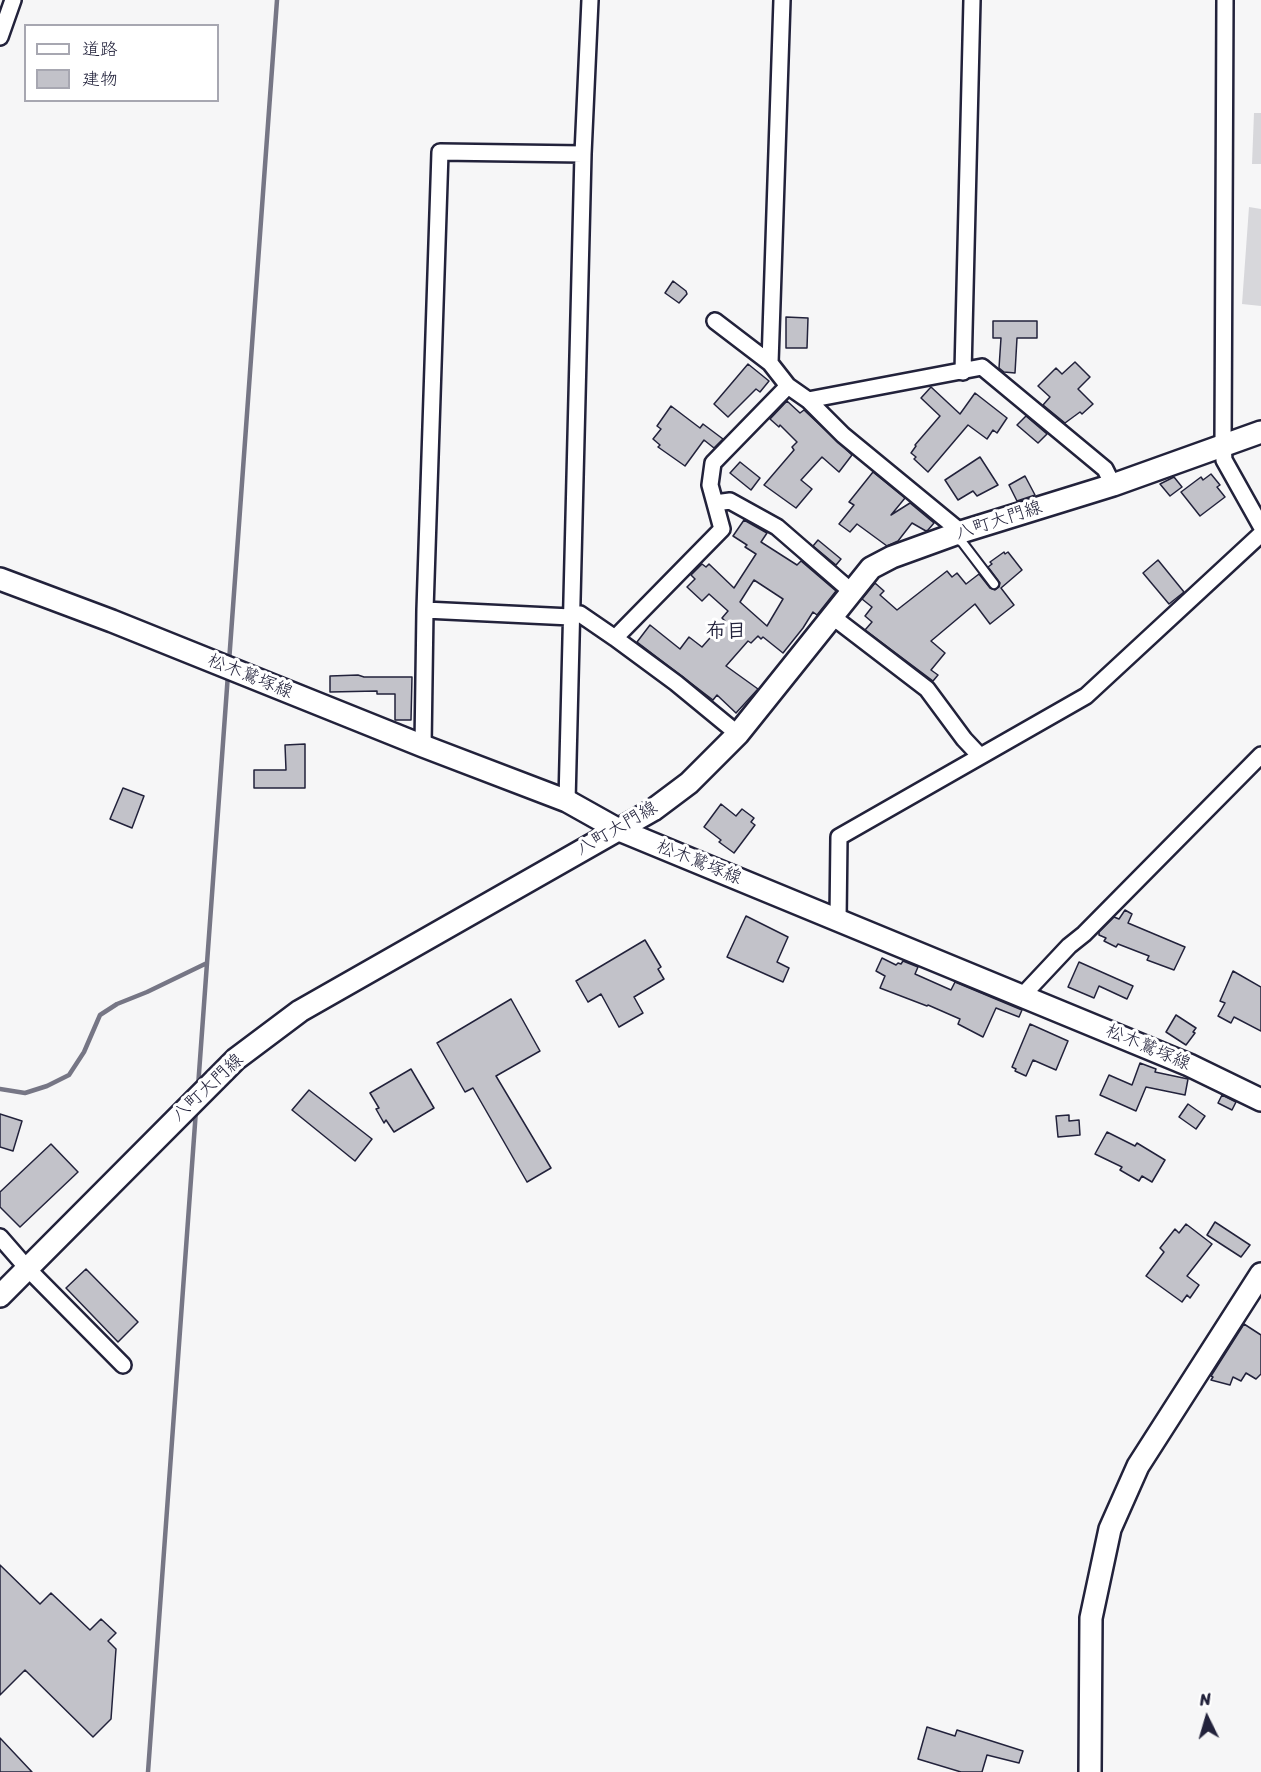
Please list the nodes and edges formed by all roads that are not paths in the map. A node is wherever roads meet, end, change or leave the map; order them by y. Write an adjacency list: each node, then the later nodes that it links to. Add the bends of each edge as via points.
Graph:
1 (13, 0): 6 (street)
2 (590, 0): 7 (street)
3 (782, 0): 9 (street)
4 (972, 0): 10 (street)
5 (1225, 0): 14 (street)
6 (0, 37)
7 (584, 154): 23 (street, via 440,152); 24 (street)
8 (715, 321): 9 (street)
9 (770, 363): 11 (street)
10 (963, 372): 12 (street); 15 (street, via 982,368 1105,469)
11 (788, 386): 12 (street); 16 (street, via 713,464 710,485)
12 (808, 400): 18 (street)
13 (1261, 432): 14 (main road, 八町大門線)
14 (1223, 445): 15 (main road, 八町大門線); 17 (street, via 1224,460)
15 (1113, 485): 18 (main road, 八町大門線)
16 (715, 503): 22 (street, via 730,501 777,526); 26 (street, via 722,529)
17 (1261, 526)
18 (956, 534): 21 (lane); 22 (main road, 八町大門線, via 871,568)
19 (1261, 534): 30 (street, via 1086,696)
20 (0, 579): 28 (main road, 松木鷲塚線)
21 (994, 584)
22 (852, 592): 25 (main road, 八町大門線)
23 (425, 610): 24 (street); 28 (street)
24 (571, 615): 26 (street, via 580,614); 31 (street)
25 (833, 617): 27 (main road, 八町大門線); 30 (street, via 927,689)
26 (615, 638): 27 (street)
27 (738, 734): 32 (main road, 八町大門線, via 689,783 653,810)
28 (423, 746): 31 (main road, 松木鷲塚線)
29 (1261, 755): 34 (street)
30 (980, 756): 33 (street, via 839,837)
31 (567, 801): 32 (main road, 松木鷲塚線)
32 (617, 829): 33 (main road, 松木鷲塚線); 37 (main road, 八町大門線, via 300,1011 236,1059)
33 (838, 920): 34 (main road, 松木鷲塚線)
34 (1023, 995): 35 (main road, 松木鷲塚線)
35 (1260, 1098)
36 (0, 1238): 37 (street)
37 (27, 1268): 39 (main road, 八町大門線); 40 (street)
38 (1261, 1274): 41 (main road, via 1138,1466 1110,1529 1091,1618)
39 (0, 1296)
40 (123, 1365)
41 (1089, 1772)

